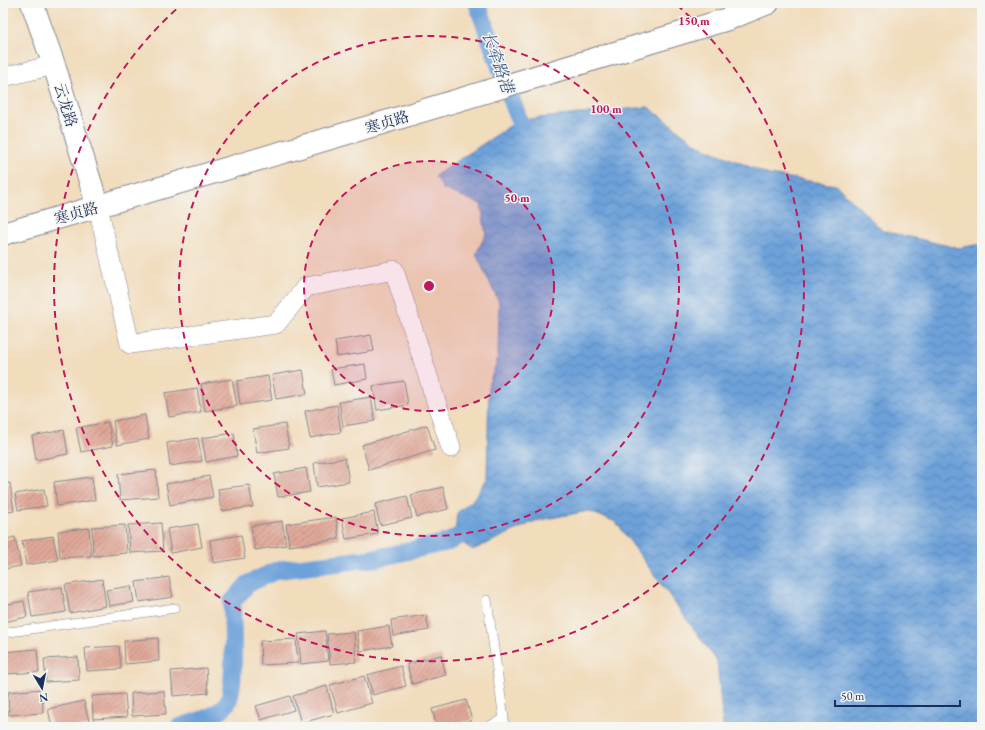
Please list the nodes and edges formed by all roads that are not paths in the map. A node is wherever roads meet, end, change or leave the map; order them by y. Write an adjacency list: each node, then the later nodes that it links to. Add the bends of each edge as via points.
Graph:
1 (32, 3): 3 (street, 云龙路)
2 (768, 3): 5 (street, 寒贞路, via 728,19 623,51)
3 (54, 65): 4 (street); 5 (street, 云龙路)
4 (3, 77)
5 (98, 207): 6 (street, 寒贞路); 7 (street, via 130,344 276,324 306,287 394,270)
6 (3, 234)
7 (451, 448)
8 (487, 600): 11 (lane, via 504,719)
9 (175, 608): 10 (lane)
10 (3, 633)
11 (487, 727)

